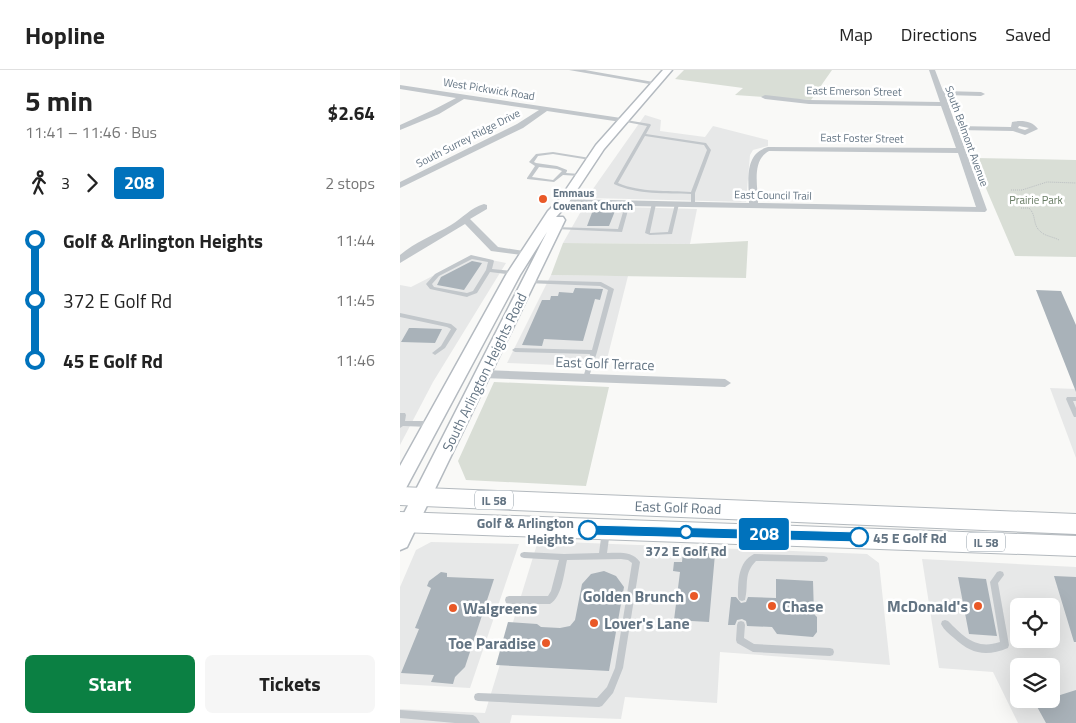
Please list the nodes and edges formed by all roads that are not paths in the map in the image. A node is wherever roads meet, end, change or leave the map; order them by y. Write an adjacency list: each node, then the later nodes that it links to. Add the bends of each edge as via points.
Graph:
1 (572, 70): 5 (street)
2 (614, 70): 6 (street)
3 (668, 70): 7 (main road, South Arlington Heights Road)
4 (932, 70): 9 (street, South Belmont Avenue)
5 (576, 71): 6 (street)
6 (607, 75): 7 (street)
7 (655, 82): 15 (main road, South Arlington Heights Road)
8 (400, 87): 11 (street, West Pickwick Road)
9 (939, 93): 10 (street); 13 (street, South Belmont Avenue)
10 (981, 94)
11 (462, 97): 14 (street, West Pickwick Road); 16 (street)
12 (765, 97): 13 (street, East Emerson Street, via 809,102)
13 (943, 104): 17 (street, South Belmont Avenue)
14 (545, 109): 15 (street, West Pickwick Road); 25 (street, South Surrey Ridge Drive, via 520,126)
15 (621, 120): 19 (lane, via 649,126); 21 (main road, South Arlington Heights Road)
16 (400, 128)
17 (953, 128): 18 (street); 20 (street, South Belmont Avenue)
18 (1014, 129)
19 (644, 135): 26 (lane, via 705,144 709,150); 26 (lane, via 616,183 642,189)
20 (961, 151): 32 (street, East Foster Street, via 788,148 762,151 754,161); 34 (street, South Belmont Avenue)
21 (590, 159): 22 (lane, via 543,153 536,155 531,162); 24 (main road, South Arlington Heights Road)
22 (538, 165): 23 (lane, via 563,169); 23 (lane, via 529,178 554,181)
23 (564, 174): 24 (lane)
24 (580, 175): 27 (main road, South Arlington Heights Road)
25 (400, 185)
26 (693, 193): 31 (lane)
27 (563, 202): 28 (street, East Council Trail); 36 (main road, South Arlington Heights Road, via 563,213); 37 (main road, South Arlington Heights Road)
28 (628, 203): 29 (street, East Council Trail); 36 (lane, via 620,231)
29 (654, 204): 30 (street, East Council Trail); 30 (lane, via 647,233 650,234 670,233)
30 (677, 204): 31 (street, East Council Trail)
31 (693, 205): 32 (street, East Council Trail)
32 (754, 206): 34 (street, East Council Trail)
33 (484, 208): 35 (street)
34 (982, 210)
35 (464, 220): 37 (street, via 495,248); 38 (street, via 409,251)
36 (555, 228): 40 (main road, South Arlington Heights Road)
37 (526, 254): 40 (main road, South Arlington Heights Road)
38 (400, 260)
39 (489, 270): 39 (lane, via 475,292 467,295 432,288 429,284 437,275 471,258 491,261); 40 (lane)
40 (521, 277): 43 (lane, via 608,286 611,290); 45 (main road, South Arlington Heights Road); 52 (main road, South Arlington Heights Road)
41 (400, 315): 44 (lane, via 449,325 454,329 443,347)
42 (515, 350): 43 (lane)
43 (594, 352): 46 (lane)
44 (435, 353)
45 (483, 374): 46 (street, East Golf Terrace); 55 (main road, South Arlington Heights Road)
46 (586, 378): 47 (street, East Golf Terrace)
47 (725, 383)
48 (1076, 399): 50 (lane, via 1069,399)
49 (400, 414): 51 (lane, via 403,415)
50 (1076, 415)
51 (401, 424): 52 (lane)
52 (432, 424): 53 (main road, South Arlington Heights Road)
53 (400, 483)
54 (400, 496): 55 (main road, East Golf Road / IL 58)
55 (422, 497): 56 (main road, East Golf Road / IL 58); 57 (main road, South Arlington Heights Road)
56 (1076, 524)
57 (403, 528): 58 (main road, East Golf Road / IL 58)
58 (606, 530): 59 (main road, East Golf Road / IL 58); 61 (lane)
59 (1076, 546)
60 (524, 555): 62 (lane)
61 (603, 555): 62 (lane); 70 (lane, via 630,557 636,562 619,668 610,690 599,703)
62 (564, 557): 66 (lane, via 555,593 550,600)
63 (824, 558): 65 (lane, via 754,557 743,572)
64 (1000, 575): 67 (lane, via 994,582 1005,646 994,650 965,644)
65 (742, 597)
66 (509, 600)
67 (944, 624)
68 (741, 625): 69 (lane, via 740,640 753,648)
69 (830, 652)
70 (478, 697)
71 (400, 714): 72 (lane, via 474,720)
72 (475, 723)

